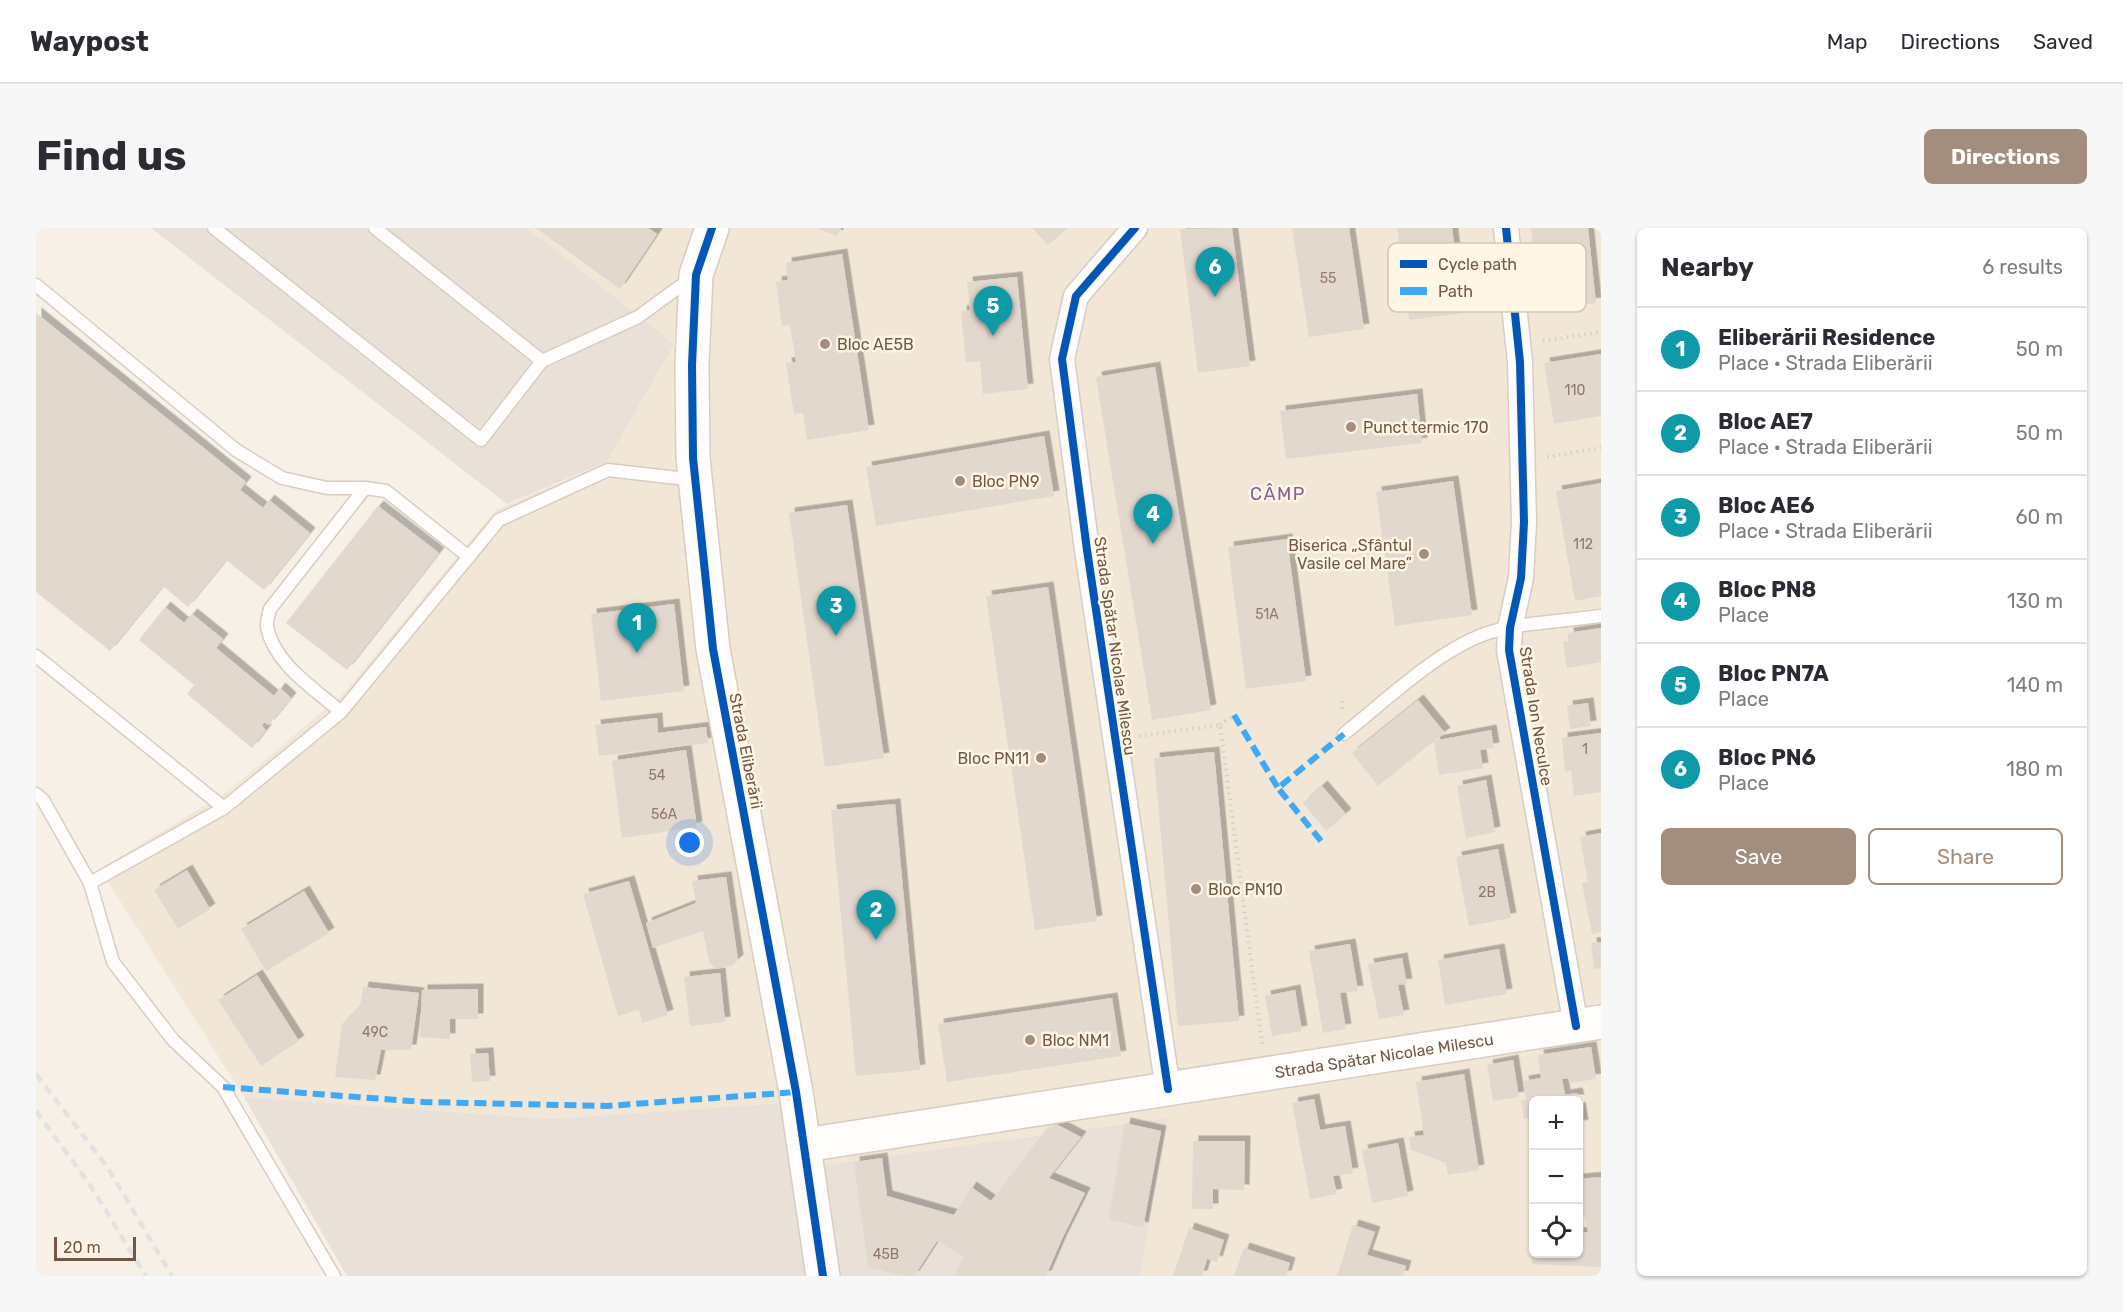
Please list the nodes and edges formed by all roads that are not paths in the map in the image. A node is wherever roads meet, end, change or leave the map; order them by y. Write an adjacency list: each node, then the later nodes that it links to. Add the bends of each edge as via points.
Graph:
1 (214, 228): 10 (lane, via 480,440)
2 (375, 228): 10 (lane)
3 (712, 228): 7 (street, Strada Eliberării)
4 (1135, 228): 23 (street, Strada Spătar Nicolae Milescu, via 1076,296 1062,359)
5 (1506, 228): 6 (street, Strada Ion Neculce)
6 (1508, 243)
7 (696, 275): 10 (lane, via 638,317); 11 (street, Strada Eliberării, via 692,365)
8 (36, 285): 12 (lane, via 237,450 282,478 327,488)
9 (1515, 312): 15 (street, Strada Ion Neculce, via 1524,522 1521,578)
10 (542, 361)
11 (696, 480): 13 (lane, via 608,470 499,520); 24 (street, Strada Eliberării, via 713,649)
12 (365, 488): 13 (lane, via 386,491); 17 (lane, via 270,609 266,625 273,645 289,667)
13 (469, 557): 17 (lane)
14 (1601, 616): 15 (lane)
15 (1510, 628): 18 (lane, via 1445,653); 22 (street, Strada Ion Neculce, via 1509,650)
16 (36, 656): 20 (lane)
17 (341, 712): 20 (lane)
18 (1344, 734)
19 (36, 795): 21 (lane, via 43,800)
20 (224, 808): 21 (lane)
21 (90, 883): 25 (lane, via 113,962 173,1040 223,1087)
22 (1588, 1024): 23 (street, Strada Spătar Nicolae Milescu)
23 (1168, 1089): 24 (street, Strada Spătar Nicolae Milescu)
24 (805, 1145): 26 (street, Strada Eliberării)
25 (334, 1276)
26 (823, 1276)

